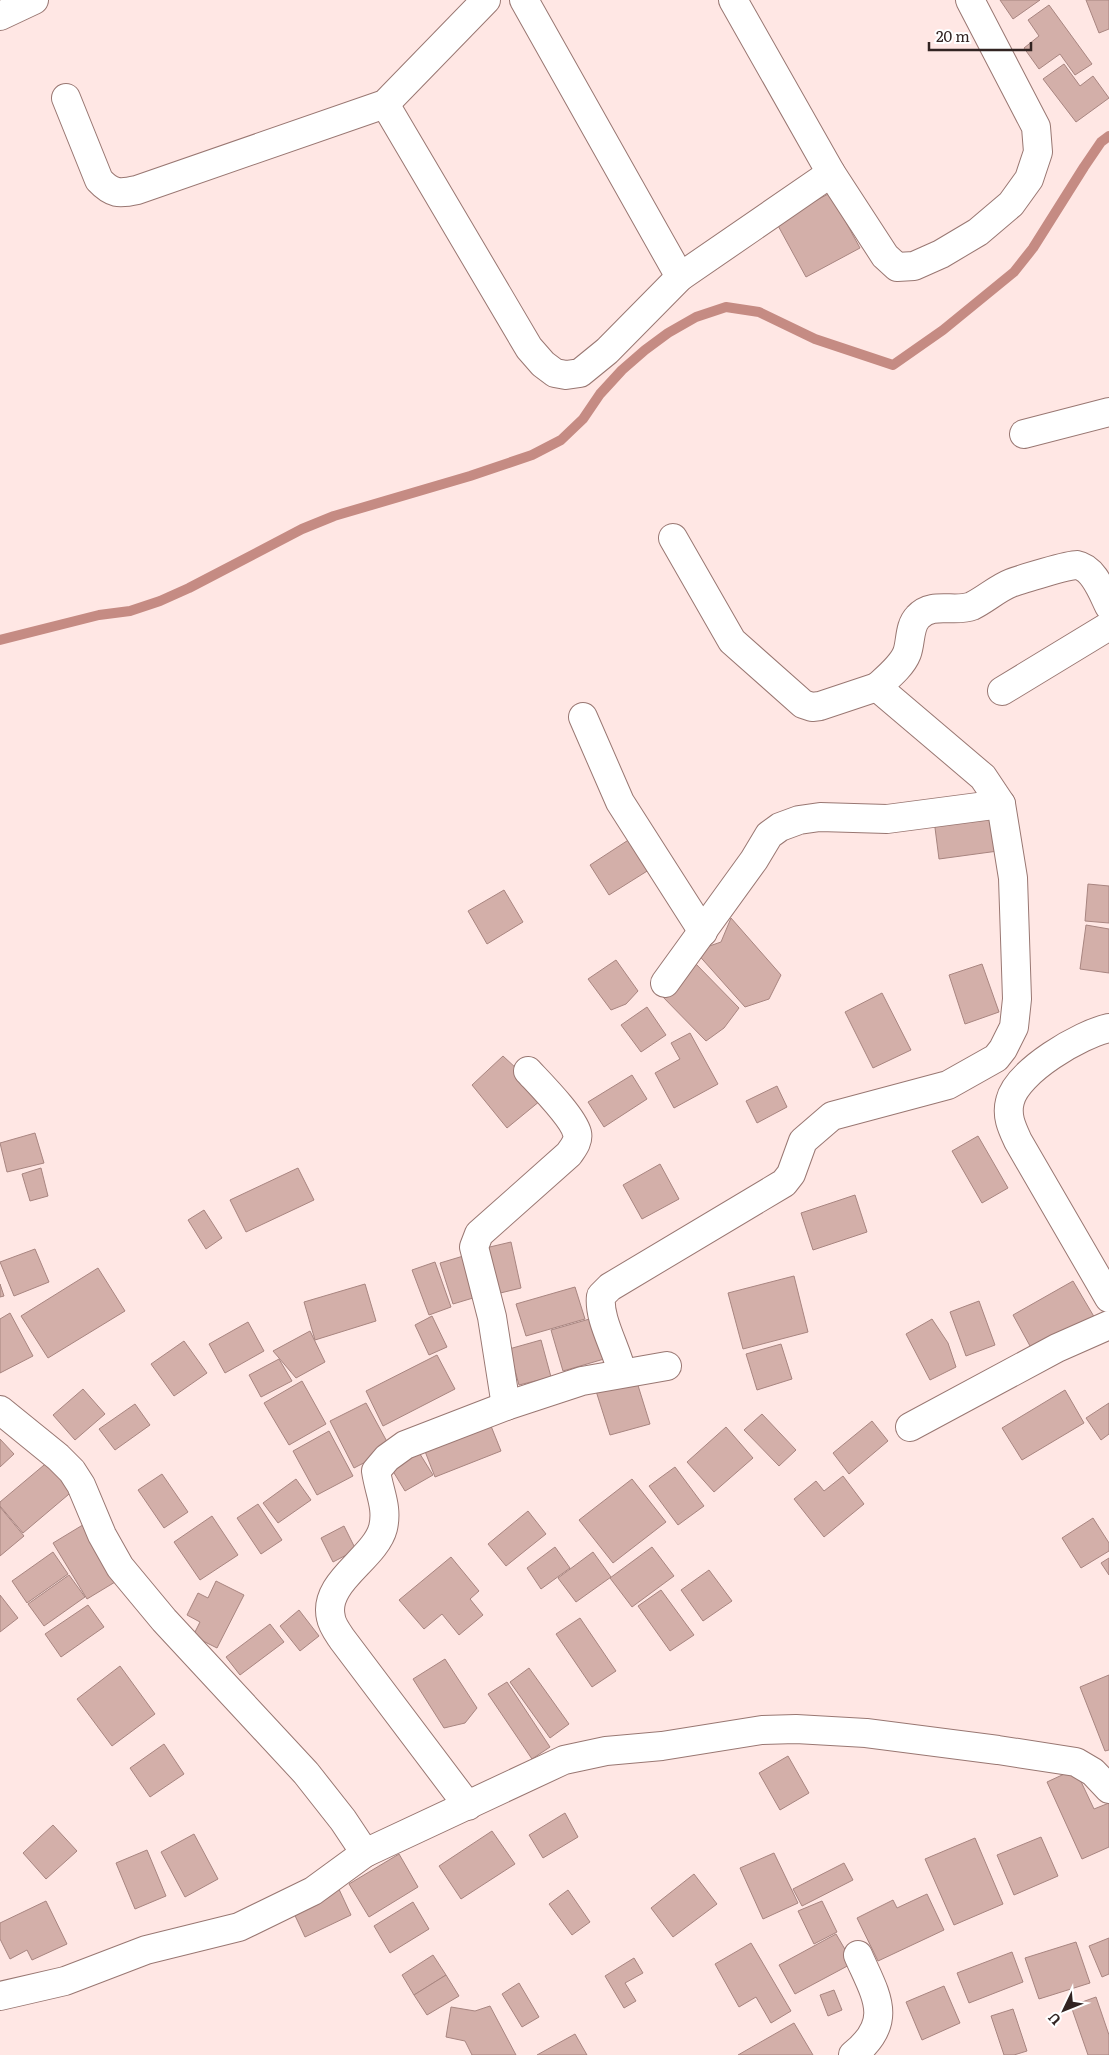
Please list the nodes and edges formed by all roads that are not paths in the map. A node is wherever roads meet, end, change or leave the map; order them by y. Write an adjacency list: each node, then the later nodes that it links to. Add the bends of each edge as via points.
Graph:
1 (34, 0): 6 (street)
2 (486, 0): 8 (street)
3 (524, 0): 10 (street)
4 (733, 0): 9 (street)
5 (970, 0): 9 (street, via 1036,127 1038,152 1029,179 1011,204 978,232 941,254 914,266 897,267 885,256)
6 (0, 16)
7 (66, 98): 8 (street, via 99,180 108,190 117,193 137,190)
8 (384, 104): 10 (street, via 529,348 555,374 580,373 607,351)
9 (831, 173): 10 (street)
10 (680, 277)
11 (1109, 412): 12 (street)
12 (1024, 434)
13 (673, 538): 16 (street, via 732,641 803,704 820,706)
14 (1109, 606): 16 (street, via 1088,570 1076,565 1010,583 969,607 923,612 912,628 907,654)
15 (1109, 626): 17 (street)
16 (877, 687): 19 (street, via 983,777)
17 (1002, 690)
18 (583, 717): 20 (street, via 620,802)
19 (1001, 804): 20 (street, via 886,819 820,817 780,827 769,835); 27 (street, via 1013,878 1017,1000 1014,1027 1003,1049 996,1058 948,1086 832,1116 803,1141 791,1174 784,1183 610,1287 601,1296 600,1306)
20 (703, 932): 21 (street)
21 (665, 983)
22 (1109, 1028): 24 (street, via 1073,1042 1036,1065 1010,1100 1009,1121)
23 (528, 1070): 28 (street, via 566,1116 577,1140 569,1154 479,1234 474,1247 492,1317)
24 (1109, 1298)
25 (1109, 1325): 30 (street, via 1057,1348)
26 (667, 1366): 27 (street)
27 (622, 1373): 28 (street, via 582,1381)
28 (506, 1406): 32 (street, via 405,1446 387,1458 376,1471 386,1509 383,1530 371,1549 341,1582 330,1602 331,1619 342,1639)
29 (0, 1410): 33 (street, via 72,1471 120,1567 164,1620 306,1773)
30 (910, 1427)
31 (1104, 1775): 32 (street, via 1076,1762 988,1748 866,1733 762,1730 662,1746 606,1751 564,1760)
32 (468, 1806): 33 (street)
33 (365, 1853): 35 (street, via 313,1892 240,1927 146,1950 65,1980)
34 (858, 1955): 36 (street, via 879,2005 877,2029 867,2044)
35 (4, 1990)
36 (853, 2055)

